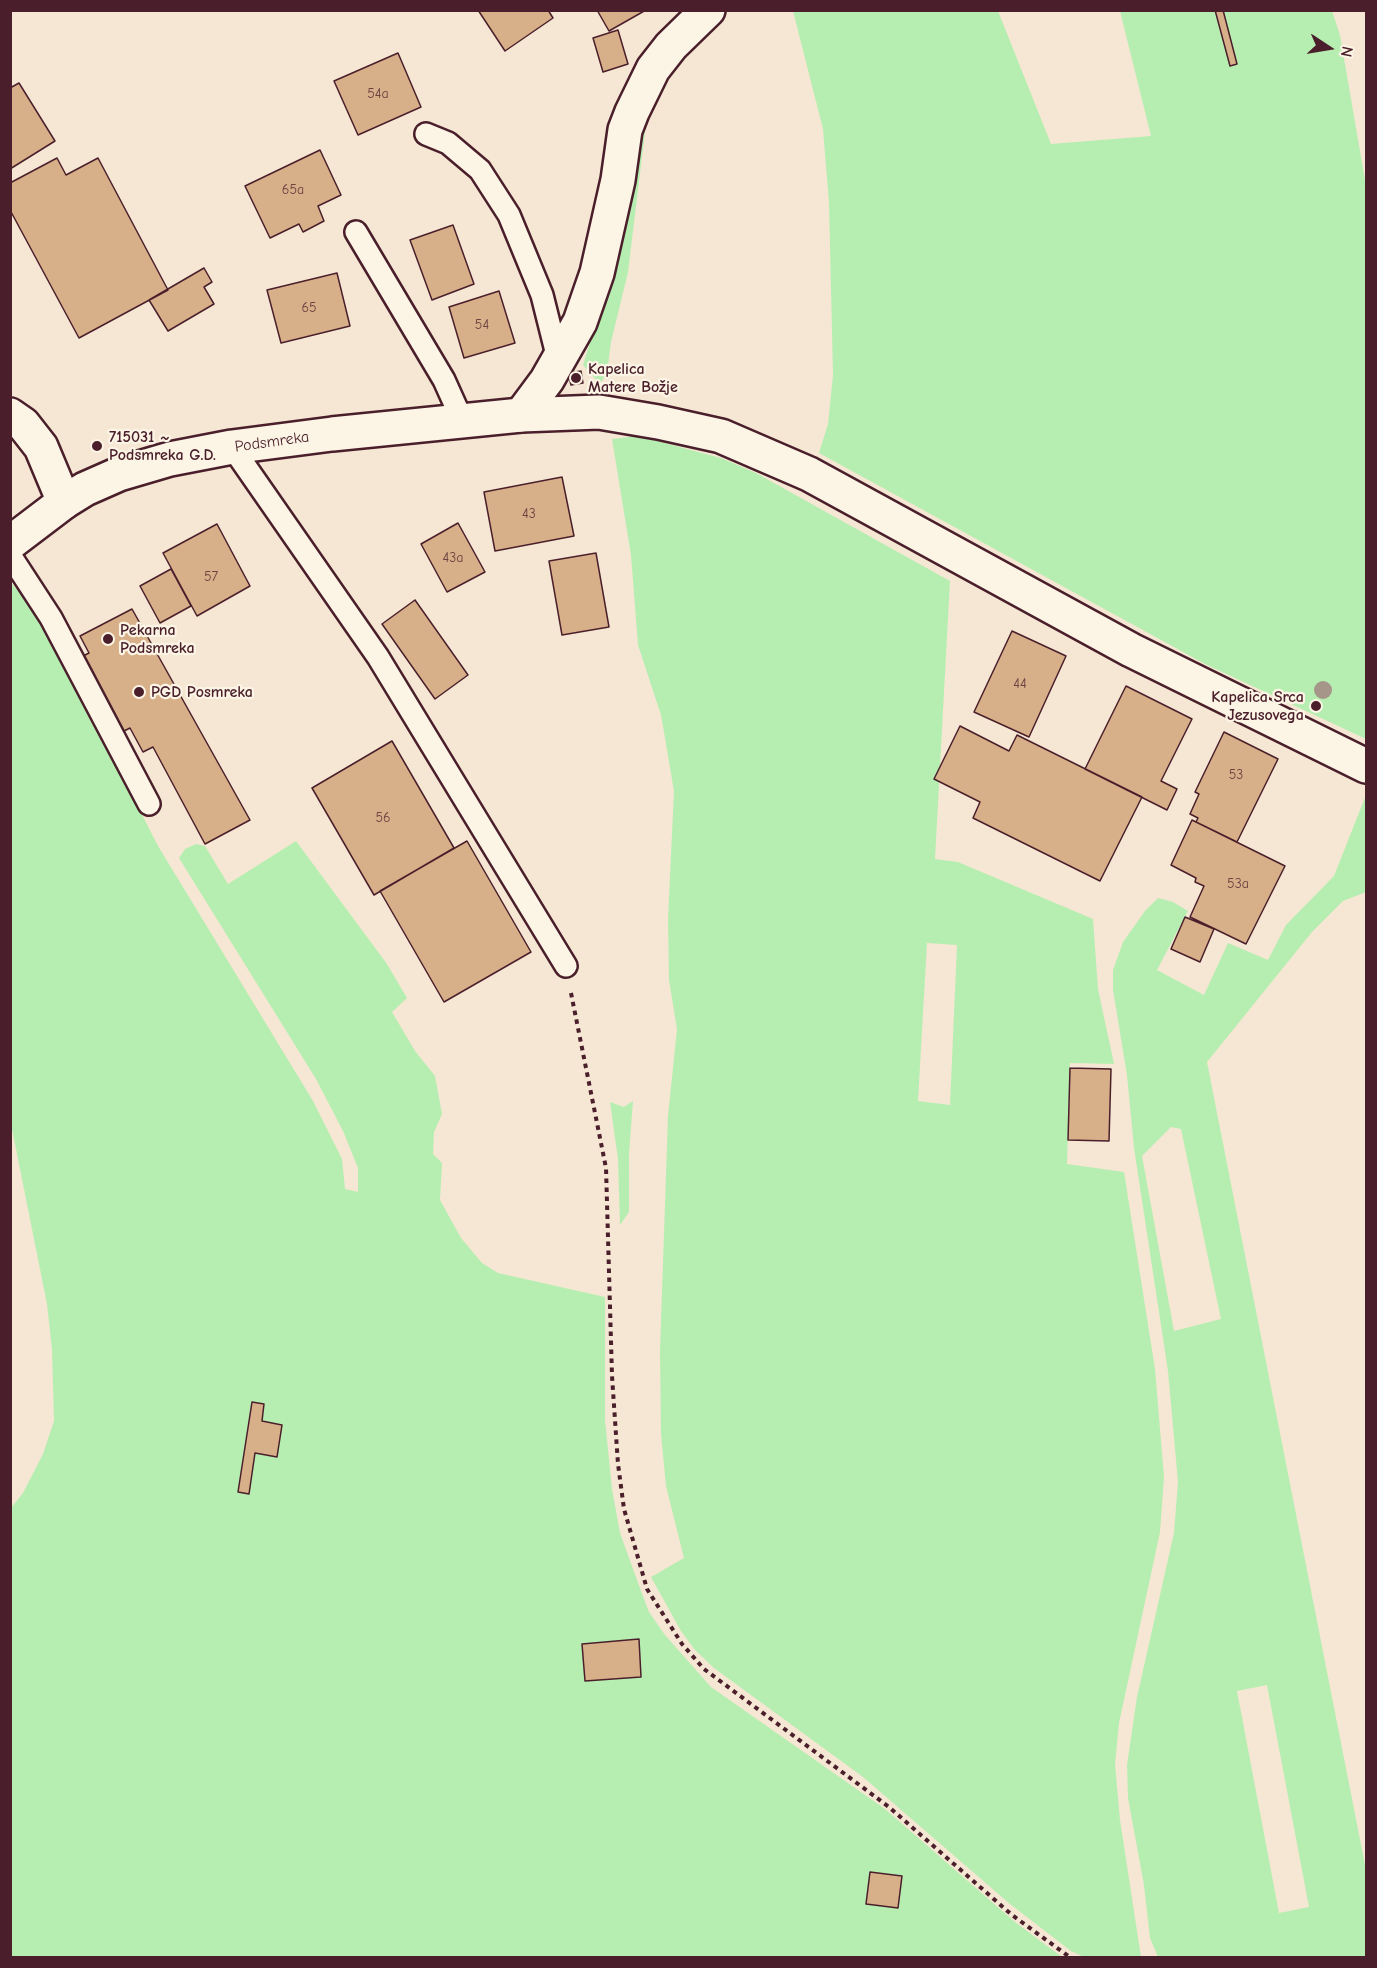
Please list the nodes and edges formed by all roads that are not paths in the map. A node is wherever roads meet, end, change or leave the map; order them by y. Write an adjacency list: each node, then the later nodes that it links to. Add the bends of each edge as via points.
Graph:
1 (708, 10): 4 (street, via 653,69 632,112 625,130 597,273 580,322)
2 (426, 134): 4 (lane, via 448,143 480,170 509,215 542,295)
3 (356, 232): 7 (lane, via 444,380)
4 (558, 359): 6 (street)
5 (10, 415): 9 (street, via 23,424 40,447)
6 (521, 416): 7 (street, Podsmreka); 12 (street, Podsmreka, via 599,412 721,436 809,474 1131,650)
7 (462, 420): 8 (street, Podsmreka)
8 (232, 447): 9 (street, Podsmreka, via 119,474); 14 (lane, via 378,657)
9 (64, 502): 10 (street, Podsmreka)
10 (10, 543)
11 (10, 555): 13 (lane, via 51,618)
12 (1366, 766)
13 (149, 804)
14 (566, 966)

